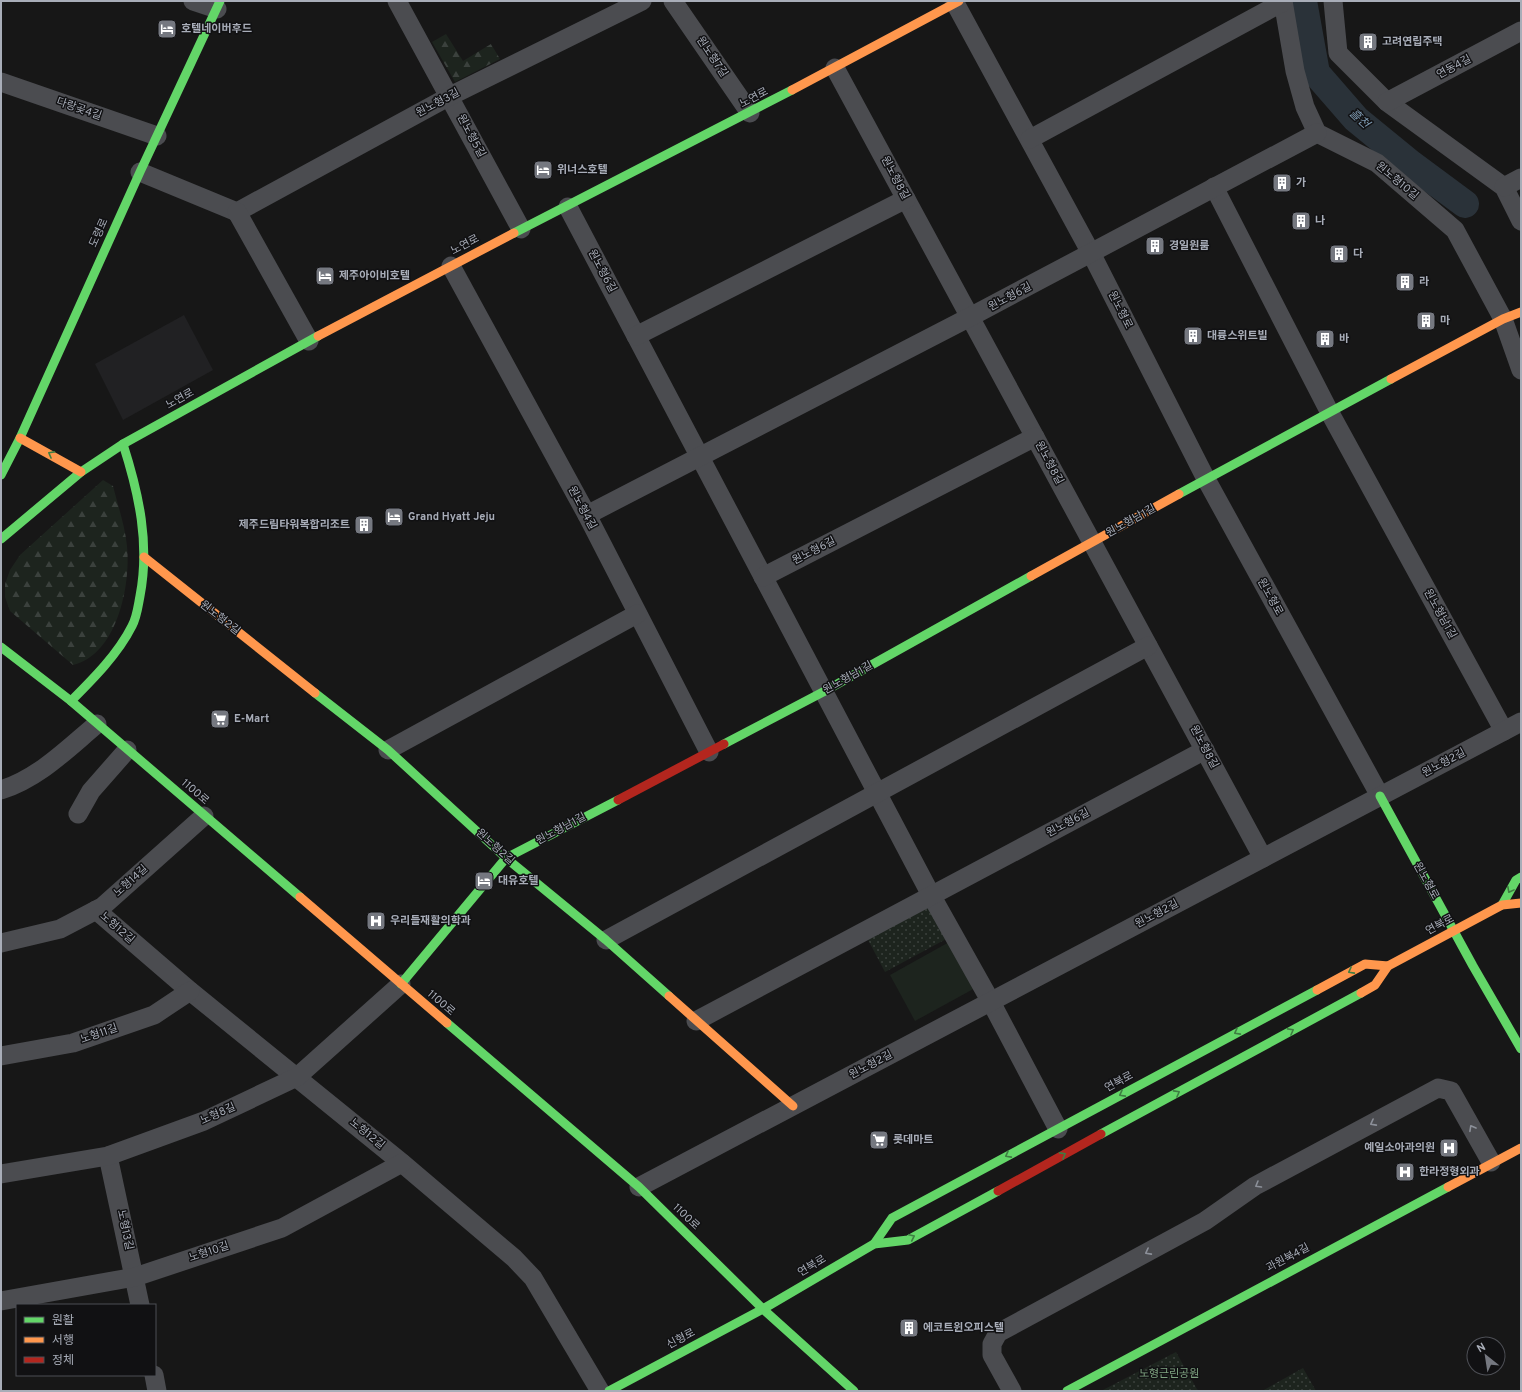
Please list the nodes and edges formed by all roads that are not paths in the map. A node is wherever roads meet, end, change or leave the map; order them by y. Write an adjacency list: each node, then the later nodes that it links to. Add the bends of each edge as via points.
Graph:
1 (193, 1): 8 (street)
2 (397, 1): 12 (street, 원노형5길)
3 (642, 1): 12 (street, 원노형3길)
4 (673, 1): 14 (street, 원노형7길)
5 (1283, 1): 15 (street, via 1296,71 1306,107); 17 (street)
6 (1333, 1): 13 (street, via 1338,53)
7 (956, 2): 10 (main road, 노연로); 17 (street, 원노형로)
8 (219, 5): 16 (main road, 도령로)
9 (1521, 31): 13 (street, 연동4길)
10 (835, 68): 14 (main road, 노연로); 22 (street, 원노형8길)
11 (1, 82): 16 (street, 다랑곶4길)
12 (450, 96): 24 (street, 원노형3길); 26 (street, 원노형5길)
13 (1387, 102): 21 (street)
14 (750, 113): 23 (main road, 노연로)
15 (1318, 133): 20 (street, 원노형6길); 31 (street, 원노형10길, via 1377,163 1455,230)
16 (157, 136): 18 (main road, 도령로)
17 (1030, 138): 27 (street, 원노형로)
18 (140, 172): 24 (street); 37 (main road, 도령로)
19 (1521, 178): 21 (street)
20 (1214, 187): 27 (street, 원노형6길); 35 (street, 원노형남1길)
21 (1504, 187): 25 (street)
22 (906, 200): 30 (street, 원노형8길); 32 (street)
23 (568, 207): 26 (main road, 노연로); 32 (street, 원노형6길)
24 (237, 212): 33 (street)
25 (1521, 221)
26 (521, 229): 28 (main road, 노연로)
27 (1091, 254): 30 (street, 원노형6길); 42 (street, 원노형로)
28 (452, 266): 33 (main road, 노연로); 43 (street, 원노형4길)
29 (1521, 312): 31 (main road, 원노형남1길)
30 (970, 317): 36 (street, 원노형8길); 39 (street, 원노형6길)
31 (1503, 319): 34 (street, 원노형10길); 35 (main road, 원노형남1길)
32 (636, 336): 39 (street, 원노형6길)
33 (309, 341): 38 (main road, 노연로)
34 (1521, 370)
35 (1330, 413): 42 (main road, 원노형남1길); 55 (street, 원노형남1길)
36 (1035, 437): 45 (street, 원노형8길); 47 (street, 원노형6길)
37 (20, 438): 40 (main road, one-way to 37); 41 (main road, 도령로)
38 (123, 444): 40 (main road, 노연로); 46 (main road, via 135,479 142,516)
39 (700, 457): 43 (street, 원노형6길); 47 (street, 원노형6길)
40 (82, 472): 44 (main road, 노연로)
41 (1, 475)
42 (1206, 479): 45 (main road, 원노형남1길); 62 (street, 원노형로)
43 (586, 515): 48 (street, 원노형4길)
44 (1, 539)
45 (1092, 543): 50 (street, 원노형8길); 51 (main road, 원노형남1길)
46 (144, 557): 52 (main road, via 143,584 132,627 97,675); 57 (main road, 원노형2길)
47 (763, 577): 51 (street, 원노형6길)
48 (636, 614): 57 (street); 59 (street, 원노형4길)
49 (1, 646): 52 (main road, 1100로)
50 (1148, 646): 58 (street, 원노형8길); 61 (street)
51 (823, 692): 59 (main road, 원노형남1길); 61 (street, 원노형6길)
52 (71, 701): 54 (main road, 1100로)
53 (1521, 722): 55 (street, 원노형2길)
54 (97, 724): 56 (main road, 1100로); 60 (street, via 41,770 16,786)
55 (1504, 731): 62 (street, 원노형2길)
56 (127, 750): 63 (street, via 91,791); 64 (main road, 1100로)
57 (388, 750): 65 (main road, 원노형2길)
58 (1205, 750): 66 (street, 원노형8길); 68 (street, 원노형6길)
59 (710, 752): 65 (main road, 원노형남1길)
60 (1, 790)
61 (877, 793): 68 (street, 원노형6길); 73 (street)
62 (1380, 796): 66 (street, 원노형2길); 72 (main road, 원노형로)
63 (78, 814)
64 (204, 816): 71 (street, 노형14길); 76 (main road, 1100로)
65 (506, 858): 73 (main road, 원노형2길); 76 (main road, 원노형남1길)
66 (1263, 858): 78 (street, 원노형2길)
67 (1521, 877): 70 (main road, one-way to 70, via 1516,880)
68 (931, 895): 78 (street, 원노형6길); 79 (street)
69 (1521, 903): 70 (main road, 연북로)
70 (1502, 905): 72 (main road, 연북로)
71 (96, 910): 74 (street, 노형14길, via 60,929); 77 (street, 노형12길)
72 (1454, 931): 75 (main road, 연북로); 80 (main road, 원노형로)
73 (606, 940): 79 (main road, 원노형2길)
74 (1, 943)
75 (1388, 966): 84 (main road, 연북로, one-way to 84, via 1365,964); 91 (main road, 연북로, one-way to 75, via 908,1240 1375,985)
76 (401, 984): 82 (street, 노형8길); 90 (main road, 1100로)
77 (190, 991): 81 (street, 노형11길, via 154,1015 80,1040); 82 (street, 노형12길)
78 (991, 1002): 83 (street, 원노형2길); 84 (street, 원노형6길)
79 (696, 1021): 83 (main road, 원노형2길)
80 (1521, 1049)
81 (1, 1056)
82 (297, 1077): 86 (street, 노형8길, via 204,1121); 88 (street, 노형12길)
83 (793, 1106): 90 (street, 원노형2길)
84 (1058, 1129): 91 (main road, 연북로, one-way to 91, via 892,1218)
85 (1521, 1148): 87 (main road, 과원북4길)
86 (108, 1156): 89 (street, 노형8길); 92 (street, 노형13길)
87 (1491, 1162): 101 (street, one-way to 101, via 1451,1091 1438,1088 1256,1186 1205,1221 998,1333 992,1344 992,1355); 102 (main road, 과원북4길)
88 (402, 1163): 92 (street, 노형10길, via 282,1228); 98 (street, 노형12길, via 514,1258 533,1278)
89 (1, 1174)
90 (639, 1187): 95 (main road, 1100로)
91 (874, 1244): 95 (main road, 연북로)
92 (135, 1277): 93 (street, 노형10길); 94 (street, 노형13길)
93 (1, 1301)
94 (140, 1304)
95 (763, 1309): 99 (main road, 신형로); 100 (main road, 1100로)
96 (154, 1376): 97 (street)
97 (157, 1391)
98 (600, 1391)
99 (609, 1391)
100 (854, 1391)
101 (1012, 1391)
102 (1067, 1391)

